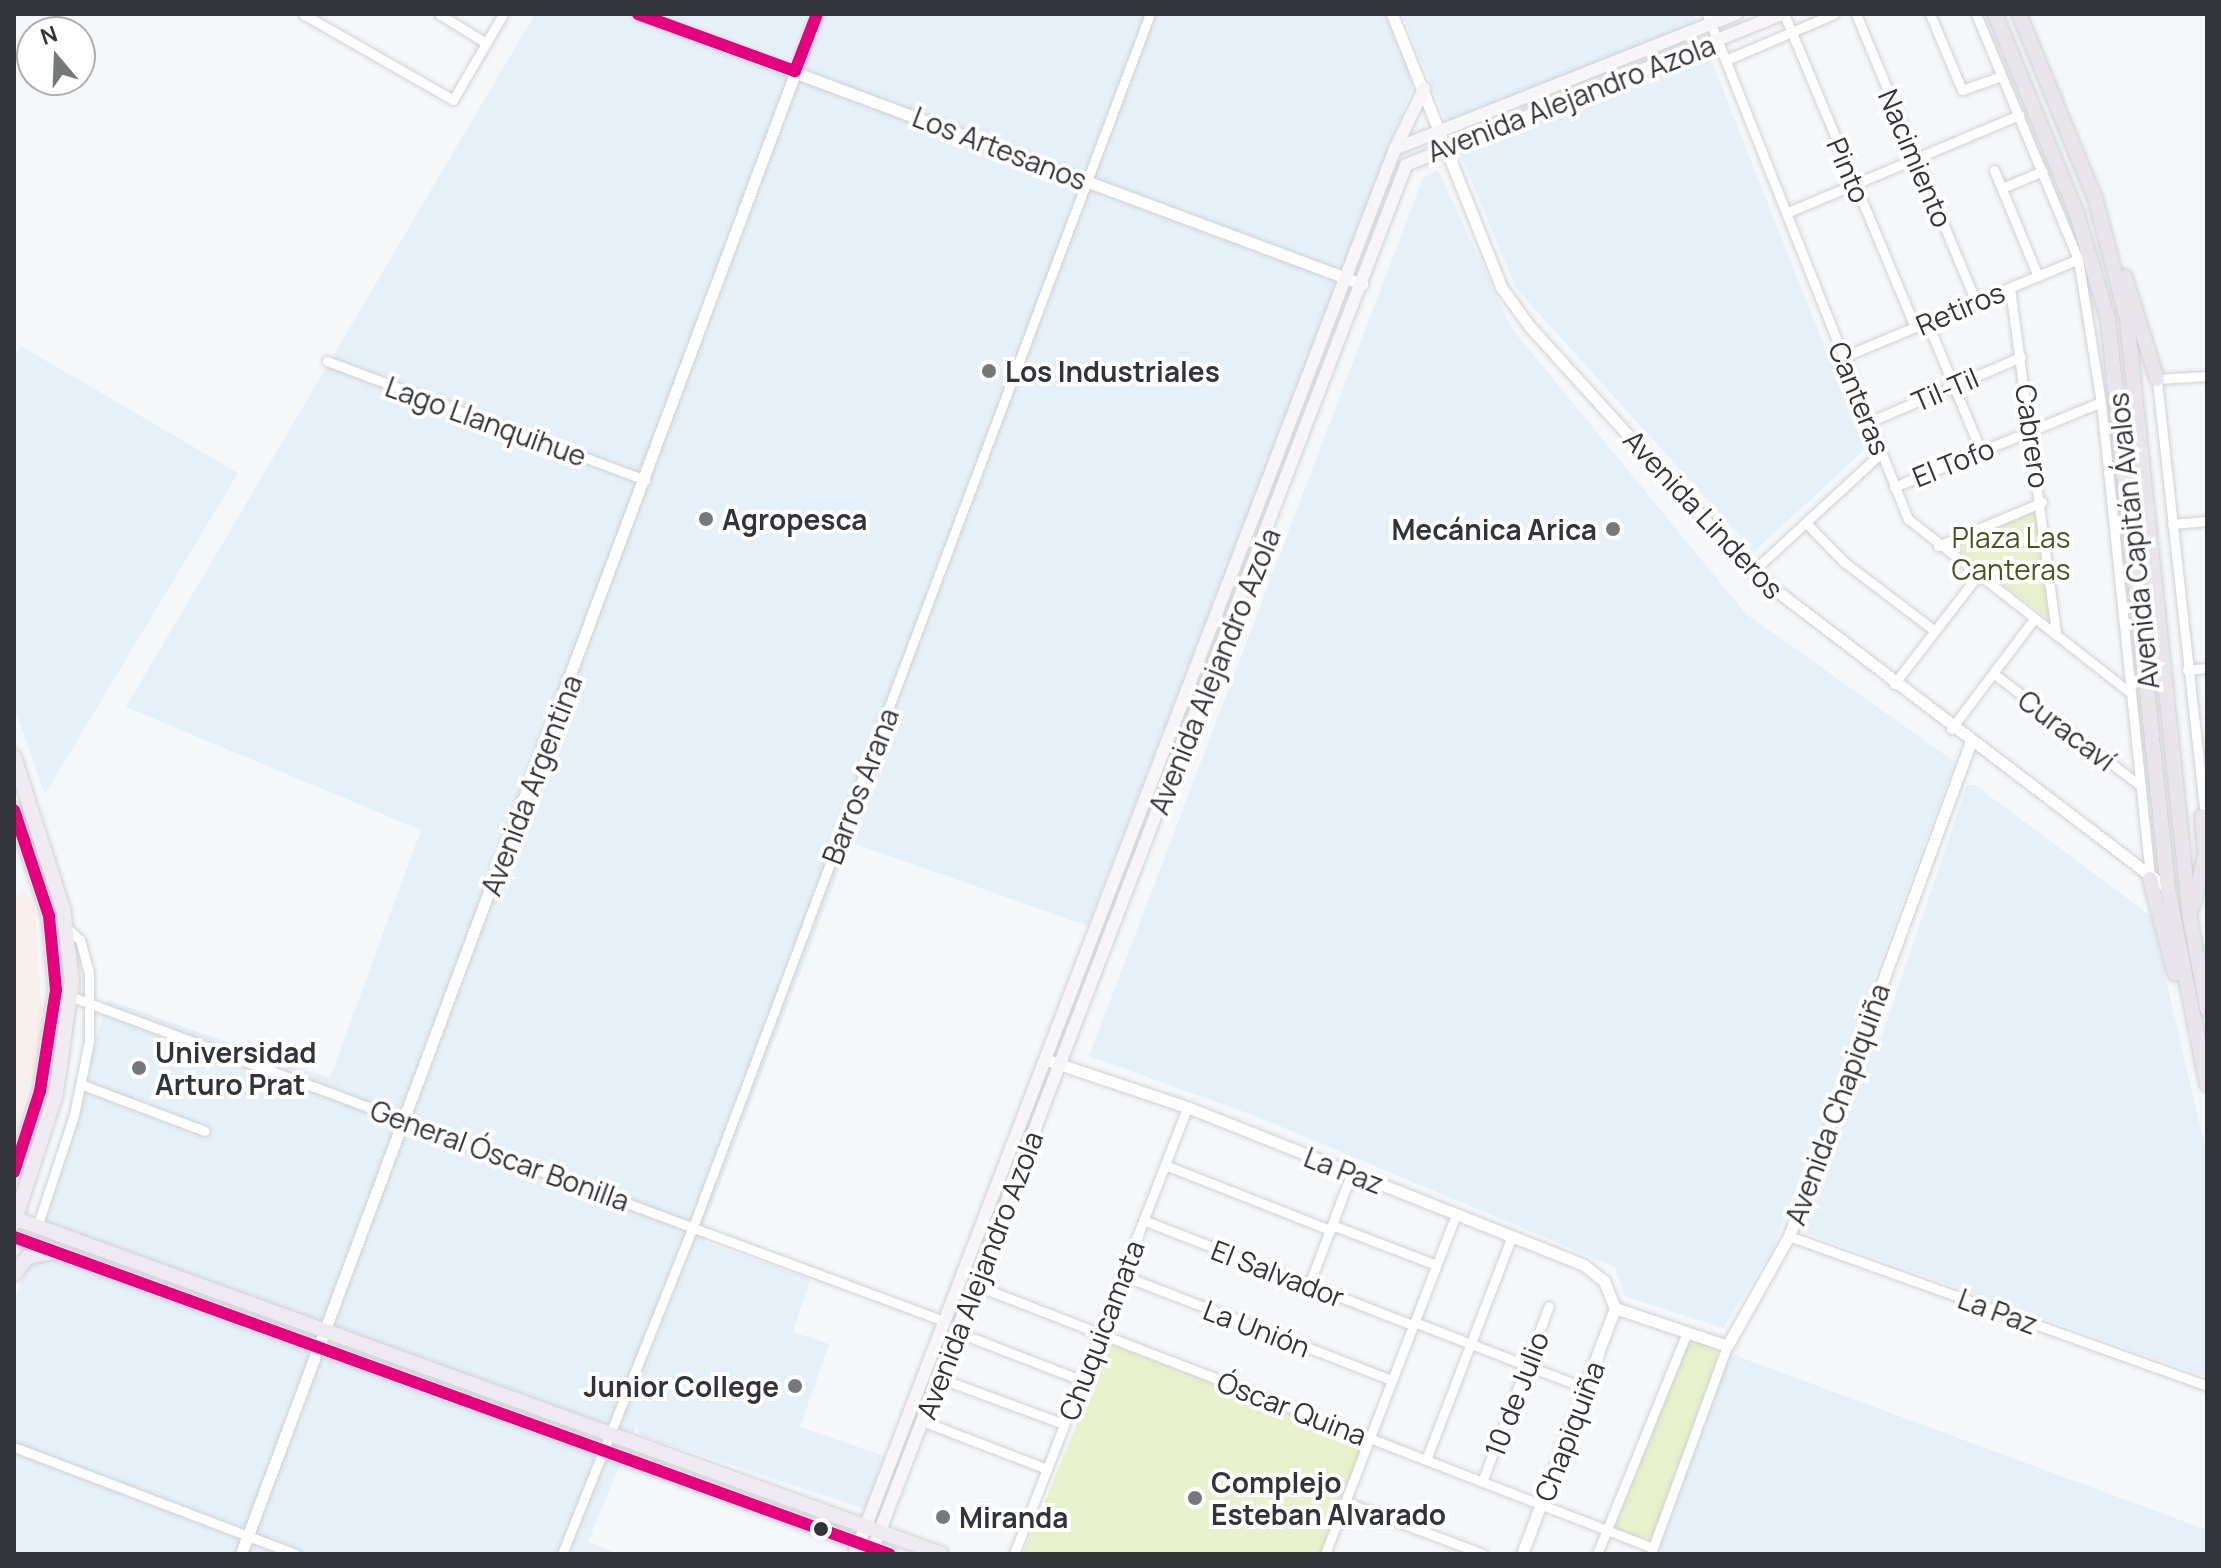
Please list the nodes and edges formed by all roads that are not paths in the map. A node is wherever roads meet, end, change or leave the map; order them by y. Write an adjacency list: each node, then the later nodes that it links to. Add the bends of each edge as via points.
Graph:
1 (303, 14): 19 (street, via 453,100)
2 (439, 14): 19 (street)
3 (503, 14): 19 (street)
4 (638, 14): 21 (street, Los Artesanos)
5 (817, 14): 21 (street, Avenida Argentina)
6 (1150, 14): 31 (street, Barros Arana)
7 (1392, 14): 23 (street, Avenida Linderos)
8 (1736, 14): 16 (main road, Avenida Alejandro Azola)
9 (1782, 14): 17 (street, Pinto); 18 (main road, Avenida Alejandro Azola)
10 (1834, 14): 17 (street, Avenida Alejandro Azola)
11 (1856, 14): 28 (street, Nacimiento)
12 (1930, 14): 22 (street, via 1962,90)
13 (1976, 14): 22 (street, Avenida Capitán Ávalos)
14 (1995, 14): 79 (highway, Avenida Capitán Ávalos, via 2077,214 2108,320)
15 (2019, 14): 35 (highway, Avenida Capitán Ávalos)
16 (1710, 19): 18 (street, Canteras); 25 (main road, Avenida Alejandro Azola)
17 (1791, 32): 20 (street, Avenida Alejandro Azola); 32 (street, Pinto)
18 (1718, 41): 20 (street, Canteras); 26 (main road, Avenida Alejandro Azola)
19 (486, 43)
20 (1726, 60): 34 (street, Canteras)
21 (795, 71): 31 (street, Los Artesanos); 55 (street, Avenida Argentina)
22 (2002, 76): 24 (street, Avenida Capitán Ávalos)
23 (1424, 89): 25 (street, Avenida Linderos); 27 (main road)
24 (2019, 115): 28 (street); 30 (street, Avenida Capitán Ávalos)
25 (1441, 127): 26 (street, Avenida Linderos); 27 (main road, Avenida Alejandro Azola)
26 (1448, 144): 39 (main road, Avenida Alejandro Azola, via 1406,165); 62 (street, Avenida Linderos, via 1506,296)
27 (1395, 149): 38 (main road, Avenida Alejandro Azola)
28 (1916, 159): 32 (street); 41 (street, Nacimiento)
29 (1994, 170): 33 (street)
30 (2043, 171): 33 (street); 36 (street, Avenida Capitán Ávalos)
31 (1087, 181): 38 (street, Los Artesanos); 100 (street, Barros Arana)
32 (1855, 184): 34 (street); 43 (street, Pinto)
33 (2002, 188): 37 (street)
34 (1786, 213): 44 (street, Canteras)
35 (2110, 247): 48 (highway, via 2140,311); 80 (highway, Avenida Capitán Ávalos, via 2139,411)
36 (2078, 259): 37 (street, Retiros); 50 (street, Avenida Capitán Ávalos)
37 (2038, 276): 40 (street, Retiros)
38 (1347, 278): 39 (street, Los Artesanos); 87 (main road, Avenida Alejandro Azola)
39 (1362, 284): 87 (main road, Avenida Alejandro Azola)
40 (2010, 288): 41 (street, Retiros); 45 (street, Cabrero)
41 (1976, 302): 42 (street, Retiros)
42 (1927, 322): 43 (street, Retiros); 49 (street)
43 (1915, 327): 44 (street, Retiros)
44 (1843, 357): 51 (street, Canteras)
45 (2021, 357): 49 (street, Til-Til); 52 (street, Cabrero)
46 (327, 361): 55 (street, Lago Llanquihue)
47 (2207, 376): 48 (street)
48 (2157, 379): 60 (street, Avenida Capitán Ávalos)
49 (1953, 386): 51 (street, Til-Til); 53 (street)
50 (2101, 402): 52 (street, El Tofo); 71 (street, Avenida Capitán Ávalos)
51 (1869, 422): 54 (street, Canteras)
52 (2034, 429): 53 (street, El Tofo); 57 (street, Cabrero)
53 (1981, 451): 56 (street, El Tofo)
54 (1881, 453): 56 (street, Canteras); 59 (street, El Tofo)
55 (645, 480): 91 (street, Avenida Argentina)
56 (1894, 487): 61 (street, Canteras, via 1908,519)
57 (2042, 502): 61 (street); 66 (street, Cabrero)
58 (2207, 521): 60 (street)
59 (1806, 523): 62 (street, El Tofo); 65 (street, via 1844,562)
60 (2172, 524): 68 (street, Avenida Capitán Ávalos)
61 (1938, 546): 63 (street, Canteras)
62 (1752, 572): 70 (street, Avenida Linderos)
63 (1978, 575): 64 (street, Canteras); 65 (street)
64 (2034, 619): 66 (street, Canteras); 69 (street)
65 (1935, 631): 70 (street)
66 (2056, 634): 71 (street, Canteras)
67 (2207, 668): 68 (street)
68 (2187, 670): 77 (street, Avenida Capitán Ávalos)
69 (1993, 673): 72 (street); 75 (street, Curacaví)
70 (1894, 684): 72 (street, Avenida Linderos)
71 (2131, 693): 75 (street, Avenida Capitán Ávalos)
72 (1951, 729): 73 (street, Avenida Linderos)
73 (1970, 744): 78 (street, Avenida Linderos); 103 (street, Avenida Chapiquiña)
74 (14, 757): 81 (main road)
75 (2141, 786): 78 (street, Avenida Capitán Ávalos)
76 (14, 810): 82 (main road, via 49,916)
77 (2204, 816): 80 (highway, via 2205,856)
78 (2150, 879): 79 (street, Avenida Linderos); 85 (highway, via 2157,923)
79 (2168, 889): 80 (highway); 85 (highway, Avenida Capitán Ávalos)
80 (2190, 918): 86 (highway, Avenida Capitán Ávalos)
81 (67, 928): 83 (main road); 84 (street, via 80,940)
82 (56, 990): 83 (street, General Óscar Bonilla); 94 (main road, via 43,1079)
83 (72, 997): 84 (street, General Óscar Bonilla); 97 (main road, via 56,1094)
84 (91, 1002): 89 (street); 91 (street, General Óscar Bonilla)
85 (2189, 1009): 88 (highway, Avenida Capitán Ávalos)
86 (2207, 1009)
87 (1056, 1062): 90 (street, La Paz); 110 (main road, Avenida Alejandro Azola); 115 (main road, Avenida Alejandro Azola)
88 (2207, 1084)
89 (83, 1085): 92 (street); 99 (street)
90 (1187, 1107): 93 (street, Chuquicamata); 95 (street, La Paz)
91 (405, 1119): 100 (street, General Óscar Bonilla); 117 (street, Avenida Argentina)
92 (205, 1131)
93 (1165, 1165): 98 (street, Chuquicamata); 101 (street)
94 (14, 1172)
95 (1352, 1172): 96 (street, La Paz); 101 (street)
96 (1456, 1214): 102 (street, La Paz); 106 (street)
97 (14, 1220): 99 (main road)
98 (1143, 1220): 109 (street, Chuquicamata); 111 (street, El Salvador)
99 (37, 1227): 108 (main road)
100 (693, 1227): 115 (street, General Óscar Bonilla); 134 (street, Barros Arana)
101 (1331, 1228): 106 (street); 111 (street)
102 (1512, 1236): 114 (street, La Paz, via 1592,1269); 121 (street)
103 (1789, 1236): 122 (street, Avenida Chapiquiña); 129 (street, La Paz)
104 (14, 1237): 105 (main road)
105 (57, 1252): 107 (main road, via 28,1257); 112 (main road)
106 (1436, 1265): 116 (street)
107 (14, 1274)
108 (168, 1275): 112 (main road); 117 (main road)
109 (1122, 1275): 120 (street, Chuquicamata); 128 (street, La Unión)
110 (975, 1285): 118 (main road, Avenida Alejandro Azola); 120 (street, Óscar Quina)
111 (1309, 1285): 116 (street, El Salvador)
112 (162, 1290): 123 (main road)
113 (1549, 1306): 124 (street, 10 de Julio)
114 (1615, 1308): 119 (street); 131 (street, Chapiquiña)
115 (944, 1321): 143 (main road, Avenida Alejandro Azola)
116 (1414, 1324): 121 (street, El Salvador); 128 (street)
117 (323, 1332): 123 (street, Avenida Argentina); 125 (main road)
118 (957, 1332): 126 (main road, Avenida Alejandro Azola); 127 (street)
119 (1687, 1332): 122 (street); 144 (street)
120 (1099, 1333): 127 (street, Chuquicamata); 135 (street, Óscar Quina)
121 (1471, 1344): 124 (street, El Salvador); 138 (street)
122 (1727, 1346): 147 (street)
123 (318, 1347): 130 (main road); 145 (street, Avenida Argentina)
124 (1526, 1365): 131 (street, El Salvador); 140 (street, 10 de Julio)
125 (436, 1373): 130 (main road); 134 (main road)
126 (939, 1378): 132 (main road, Avenida Alejandro Azola); 133 (street)
127 (1081, 1380): 133 (street, Chuquicamata)
128 (1392, 1380): 135 (street)
129 (2207, 1386)
130 (430, 1387): 137 (main road)
131 (1585, 1388): 142 (street, Chapiquiña)
132 (922, 1421): 139 (street); 143 (main road, Avenida Alejandro Azola)
133 (1064, 1424): 139 (street, Chuquicamata)
134 (613, 1436): 137 (street, Barros Arana); 143 (main road)
135 (1369, 1438): 138 (street, Óscar Quina); 141 (street)
136 (14, 1447): 145 (street)
137 (602, 1450): 146 (main road); 150 (street, Barros Arana)
138 (1426, 1460): 140 (street, Óscar Quina)
139 (1047, 1469): 153 (street, Chuquicamata)
140 (1482, 1482): 142 (street, Óscar Quina)
141 (1345, 1502): 154 (street); 155 (street)
142 (1541, 1505): 144 (street, Óscar Quina); 156 (street, Chapiquiña)
143 (872, 1528): 146 (main road, Avenida Alejandro Azola); 152 (main road)
144 (1607, 1531): 147 (street, Óscar Quina); 157 (street)
145 (247, 1537): 148 (street, Avenida Argentina); 149 (street)
146 (864, 1550): 151 (main road)
147 (1652, 1551)
148 (241, 1554)
149 (295, 1554)
150 (562, 1554)
151 (889, 1554)
152 (941, 1554)
153 (1014, 1554)
154 (1325, 1554)
155 (1483, 1554)
156 (1522, 1554)
157 (1597, 1554)

